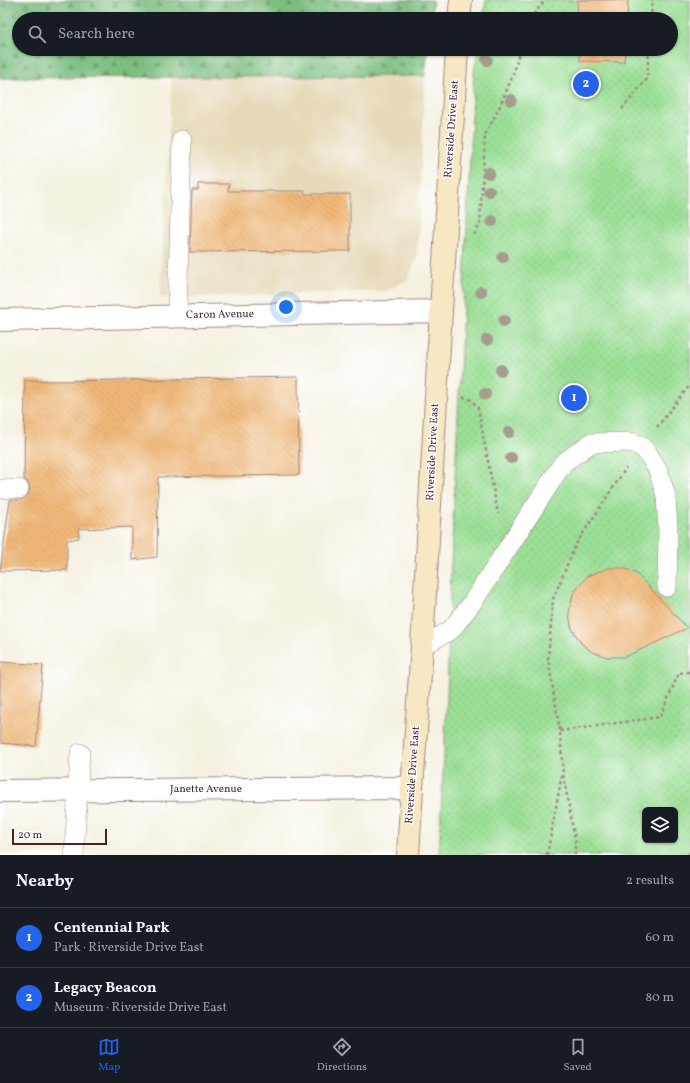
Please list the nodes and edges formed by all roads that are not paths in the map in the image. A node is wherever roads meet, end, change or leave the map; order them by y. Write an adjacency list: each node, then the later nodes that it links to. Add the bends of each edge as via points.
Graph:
1 (461, 0): 2 (main road)
2 (460, 12)
3 (457, 56): 5 (main road, Riverside Drive East)
4 (182, 140): 6 (lane)
5 (441, 311): 6 (street, Caron Avenue); 11 (main road, Riverside Drive East)
6 (177, 316): 7 (street, Caron Avenue)
7 (0, 320)
8 (0, 489): 9 (lane)
9 (19, 489)
10 (667, 587): 11 (lane, via 666,496 658,470 648,454 631,442 592,443 562,463 472,603 451,630)
11 (422, 646): 13 (main road, Riverside Drive East)
12 (80, 753): 14 (lane)
13 (412, 788): 14 (street, Janette Avenue); 17 (main road, Riverside Drive East)
14 (78, 790): 15 (street, Janette Avenue); 16 (lane)
15 (0, 791)
16 (74, 855)
17 (408, 855)

